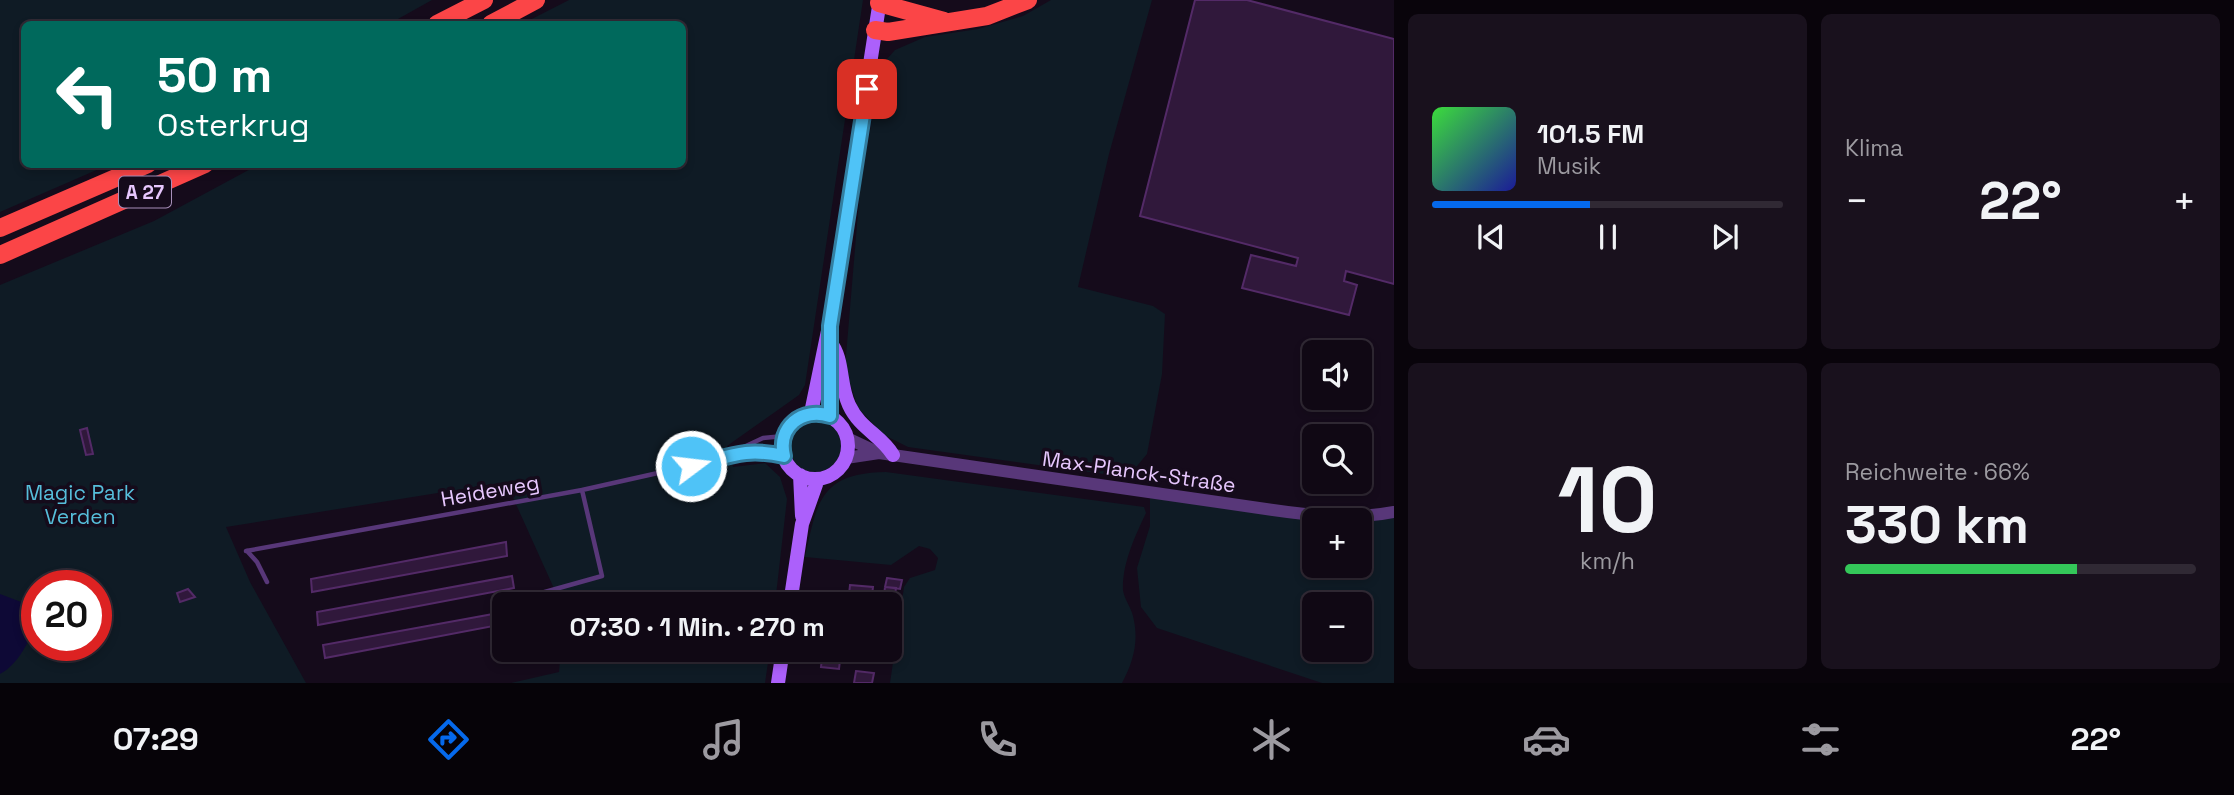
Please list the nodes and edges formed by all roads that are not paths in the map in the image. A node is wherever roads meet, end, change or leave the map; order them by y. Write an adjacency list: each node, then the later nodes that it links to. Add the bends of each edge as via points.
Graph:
1 (484, 0): 5 (highway)
2 (536, 0): 6 (highway)
3 (1028, 0): 7 (highway, via 987,16)
4 (879, 1): 7 (highway); 8 (main road)
5 (442, 21)
6 (497, 21)
7 (947, 22): 8 (highway)
8 (875, 30): 13 (main road)
9 (139, 168): 11 (highway, A 27)
10 (196, 168): 12 (highway, A 27)
11 (0, 228)
12 (0, 255)
13 (830, 326): 14 (main road); 15 (main road)
14 (830, 342): 16 (main road); 20 (main road, via 839,352 842,388 856,419)
15 (811, 413): 16 (main road); 17 (main road, via 796,419)
16 (830, 416): 18 (main road)
17 (783, 436): 19 (lane, Heideweg, via 763,438); 21 (main road)
18 (847, 438): 20 (street, Max-Planck-Straße); 22 (main road)
19 (737, 452): 21 (lane, Heideweg); 25 (lane, Heideweg)
20 (886, 454): 22 (street, Max-Planck-Straße); 26 (street, Max-Planck-Straße, via 1323,517)
21 (784, 456): 23 (main road)
22 (846, 458): 24 (main road, via 836,472)
23 (800, 475): 24 (main road); 27 (main road)
24 (818, 479): 27 (main road)
25 (582, 490): 28 (lane, Heideweg, via 246,551); 29 (lane, via 602,576)
26 (1394, 512)
27 (802, 524): 30 (main road)
28 (267, 582)
29 (545, 592)
30 (792, 592)
31 (781, 662): 32 (main road)
32 (778, 683)

